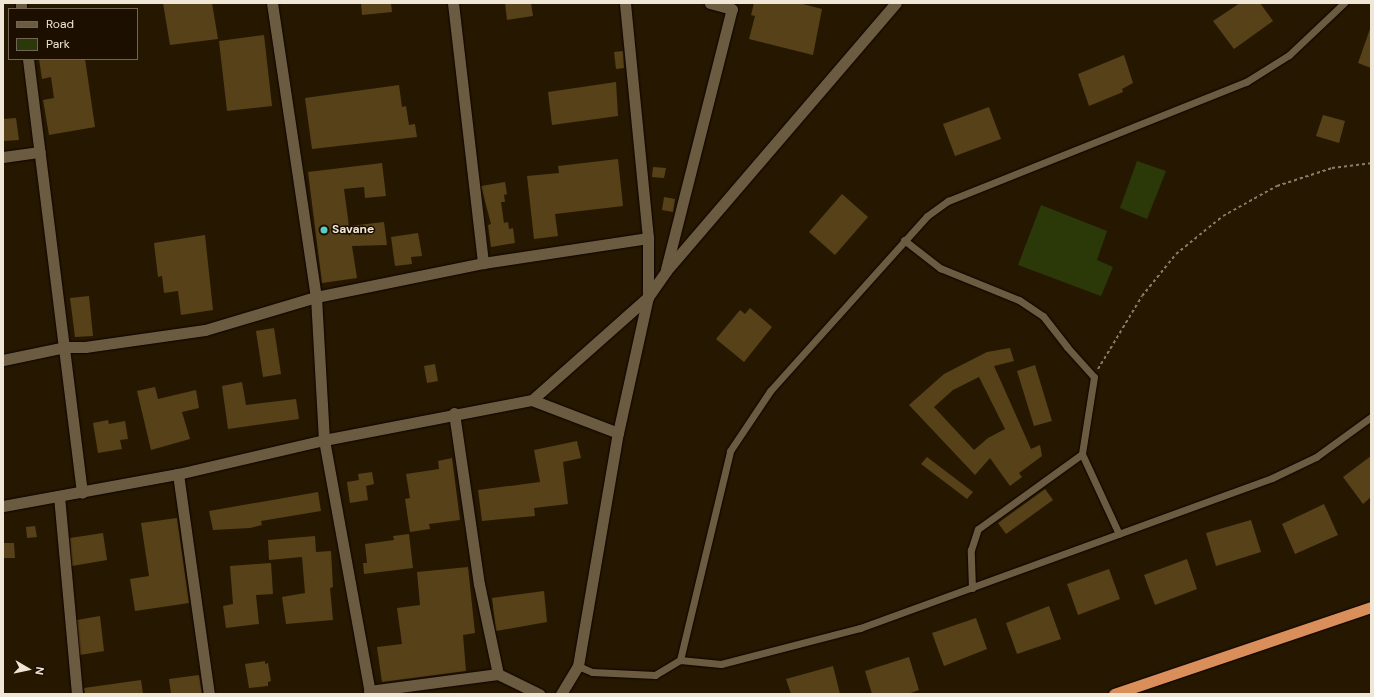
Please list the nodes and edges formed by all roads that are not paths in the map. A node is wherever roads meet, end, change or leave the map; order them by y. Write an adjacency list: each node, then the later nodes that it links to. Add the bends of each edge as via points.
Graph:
1 (272, 3): 15 (street)
2 (453, 3): 13 (street)
3 (625, 3): 11 (street)
4 (710, 3): 7 (street)
5 (896, 3): 14 (street)
6 (1344, 3): 12 (lane, via 1289,55 1246,82 948,201 927,216)
7 (731, 5): 14 (street)
8 (28, 60): 9 (street)
9 (40, 152): 10 (street); 17 (street)
10 (3, 157)
11 (648, 238): 13 (street); 16 (street)
12 (904, 240): 24 (lane, via 940,268 1019,300 1043,316 1094,377); 32 (lane, via 770,391 730,451)
13 (483, 263): 15 (street)
14 (666, 271): 16 (street)
15 (316, 296): 17 (street, via 205,330 85,347); 23 (street)
16 (648, 298): 19 (street); 22 (street)
17 (65, 347): 18 (street); 26 (street)
18 (3, 360)
19 (532, 400): 20 (street); 22 (street)
20 (454, 413): 23 (street); 34 (street, via 478,584)
21 (1371, 416): 29 (lane, via 1316,457 1272,478)
22 (618, 433): 33 (street)
23 (324, 440): 25 (street); 35 (street)
24 (1082, 454): 29 (lane); 30 (lane, via 978,529 971,550)
25 (178, 474): 26 (street); 37 (street)
26 (82, 493): 27 (street)
27 (59, 496): 28 (street); 36 (street)
28 (3, 506)
29 (1119, 534): 30 (lane)
30 (972, 588): 32 (lane, via 860,628 721,664)
31 (1371, 607): 40 (highway)
32 (680, 660): 33 (lane, via 655,675 592,672)
33 (578, 666): 39 (street)
34 (498, 674): 35 (street); 38 (street)
35 (369, 693)
36 (77, 694)
37 (209, 694)
38 (539, 694)
39 (561, 694)
40 (1114, 694)

